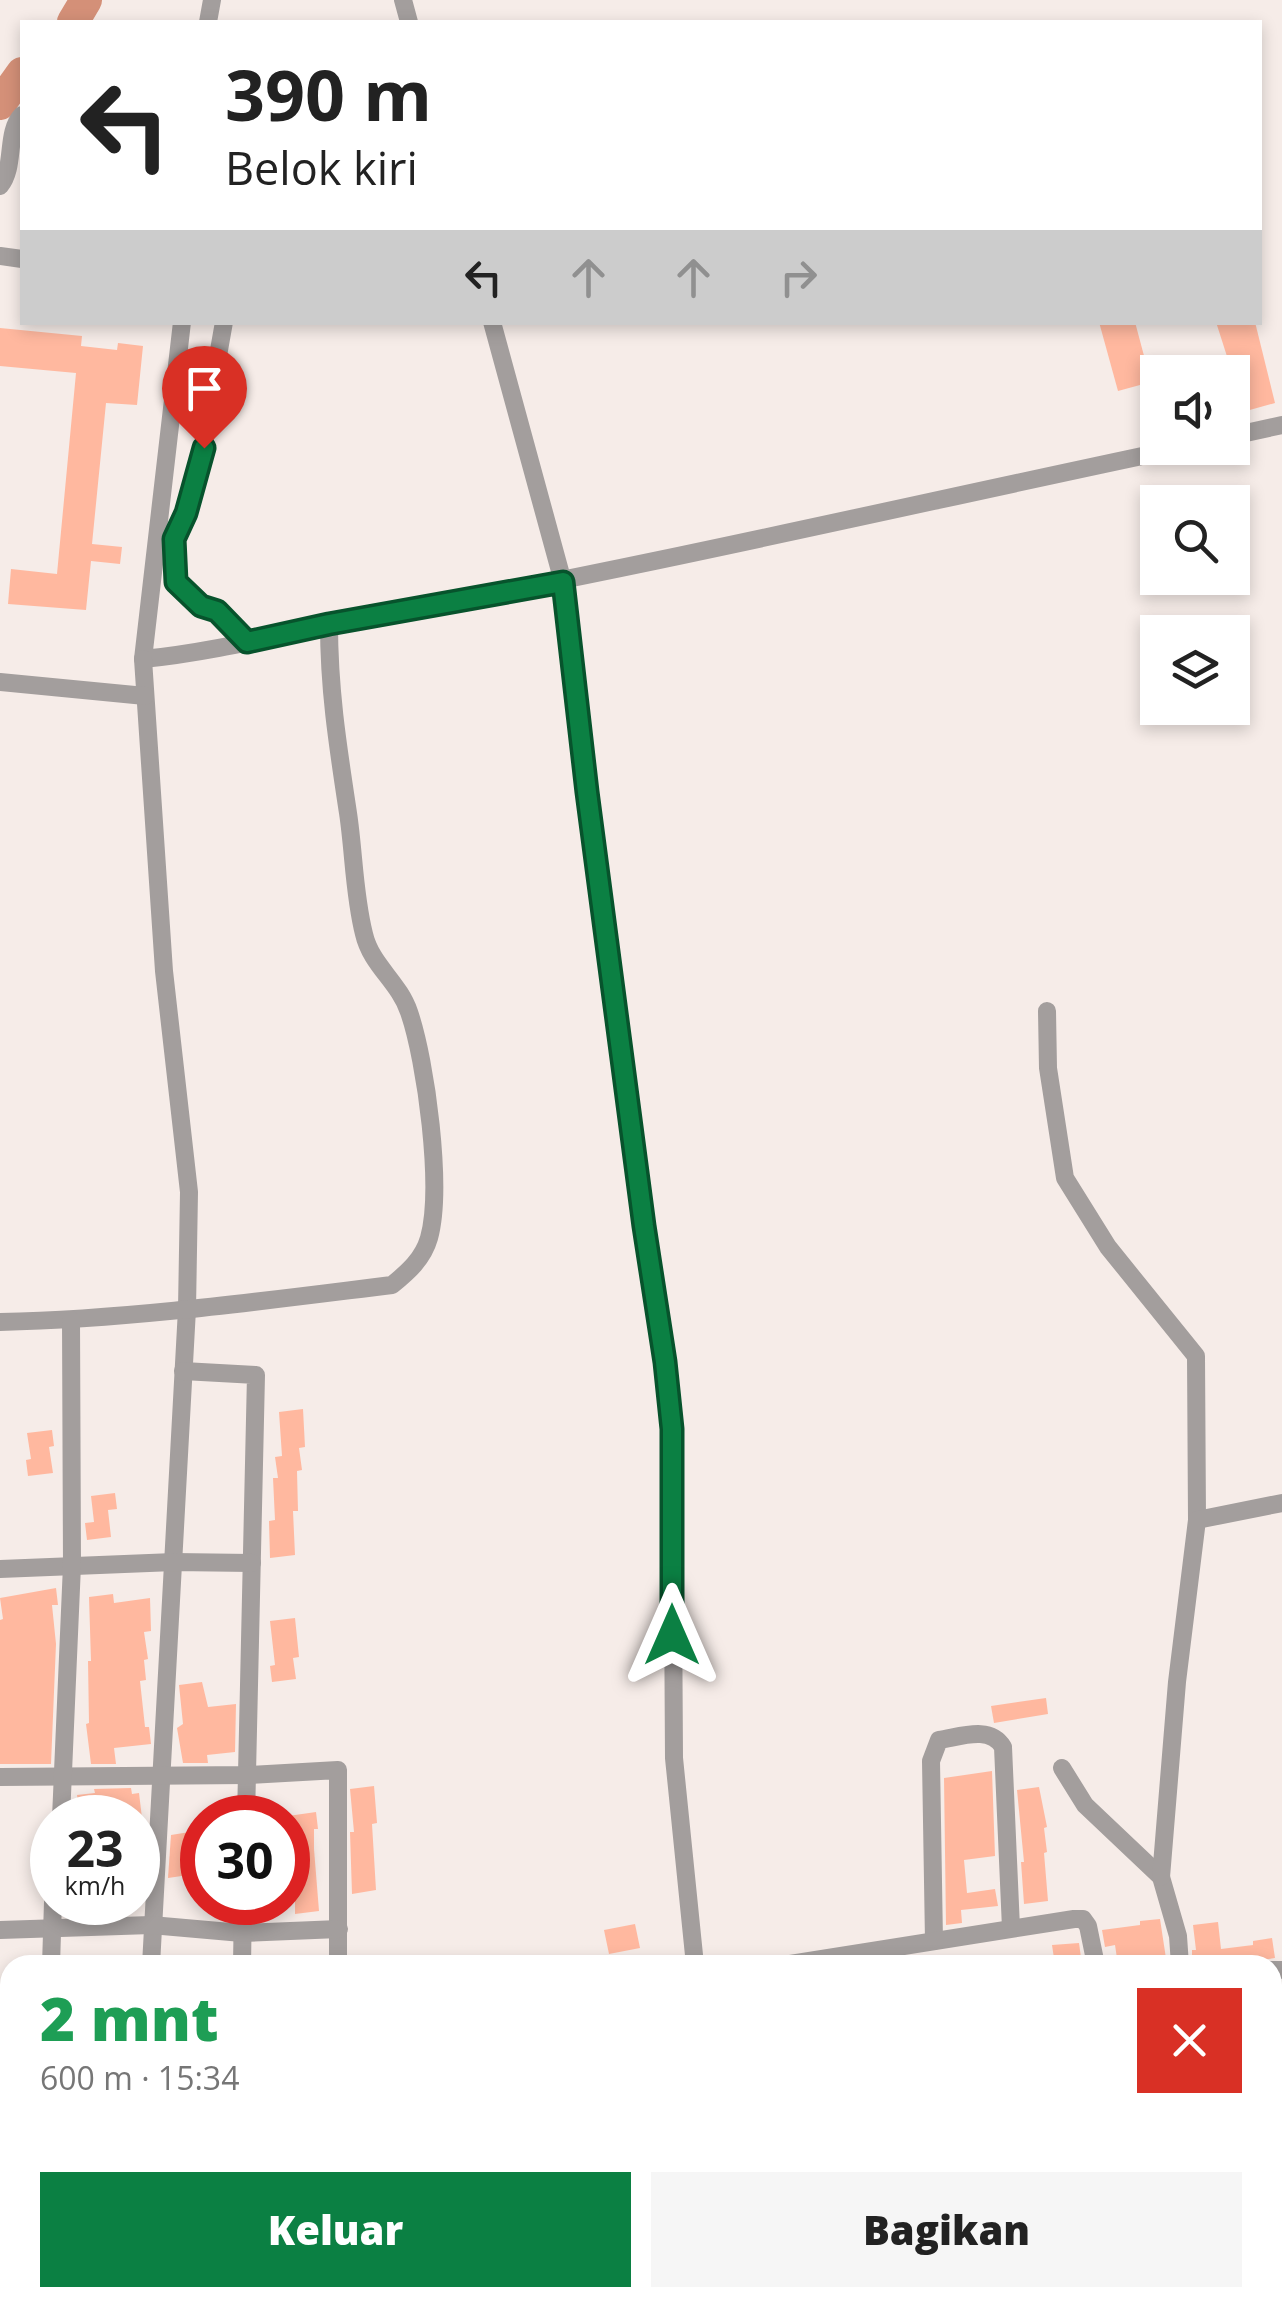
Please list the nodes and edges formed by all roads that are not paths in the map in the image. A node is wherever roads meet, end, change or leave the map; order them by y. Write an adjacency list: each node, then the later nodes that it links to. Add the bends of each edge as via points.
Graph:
1 (20, 119): 2 (street)
2 (0, 186)
3 (182, 325): 12 (street)
4 (223, 325): 11 (street, via 219,389 173,557 182,589 217,611)
5 (493, 325): 9 (street)
6 (1282, 424): 7 (street)
7 (1250, 430)
8 (1140, 456): 9 (street)
9 (563, 582): 10 (street); 49 (street, via 672,1429 674,1758)
10 (329, 624): 11 (street); 16 (street, via 334,734 362,931 368,951 410,1012 426,1094 429,1236 410,1271 392,1284)
11 (247, 642): 12 (street)
12 (143, 659): 14 (street)
13 (0, 682): 14 (street)
14 (145, 696): 16 (street, via 164,971 189,1192)
15 (1047, 1011): 21 (street, via 1048,1068 1065,1178 1108,1247 1196,1356)
16 (186, 1310): 17 (street); 19 (street)
17 (71, 1320): 18 (street); 24 (street)
18 (0, 1322)
19 (183, 1371): 22 (street); 23 (street, via 256,1374)
20 (1282, 1503): 21 (street)
21 (1198, 1520): 34 (street, via 1176,1682)
22 (174, 1562): 23 (street); 24 (street); 28 (street)
23 (252, 1563): 27 (street)
24 (72, 1565): 25 (street); 30 (street)
25 (0, 1569)
26 (1062, 1768): 34 (street, via 1085,1806)
27 (248, 1775): 28 (street); 32 (street); 41 (street, via 338,1770)
28 (163, 1776): 30 (street); 33 (street)
29 (0, 1778): 30 (street)
30 (64, 1779): 31 (street)
31 (63, 1795)
32 (247, 1795)
33 (160, 1813)
34 (1161, 1877): 52 (street)
35 (118, 1925): 39 (street)
36 (151, 1925): 46 (street)
37 (160, 1925): 43 (street)
38 (242, 1925): 43 (street)
39 (51, 1927): 42 (street); 45 (street)
40 (1011, 1928): 44 (street); 44 (street, via 1003,1746 989,1734 939,1740 932,1754); 51 (street, via 1083,1920)
41 (338, 1929): 43 (street); 48 (street)
42 (0, 1930)
43 (242, 1933): 47 (street)
44 (934, 1940): 50 (street)
45 (52, 1955)
46 (152, 1955)
47 (242, 1955)
48 (338, 1955)
49 (694, 1955)
50 (844, 1955)
51 (1094, 1955)
52 (1179, 1955)

